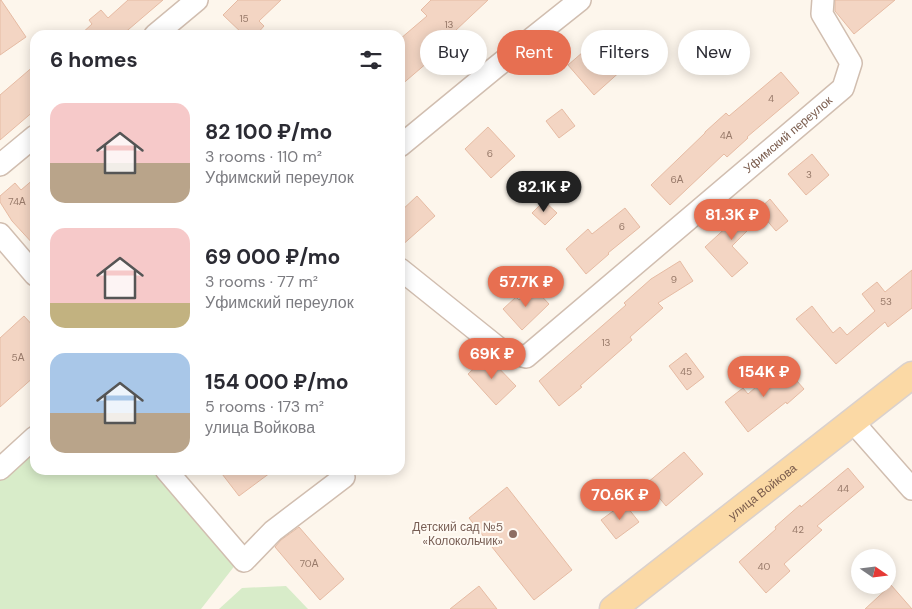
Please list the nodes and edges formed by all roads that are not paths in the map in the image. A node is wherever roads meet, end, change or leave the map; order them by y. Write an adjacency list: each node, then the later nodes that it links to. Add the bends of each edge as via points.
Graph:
1 (197, 0): 4 (street)
2 (580, 0): 6 (street)
3 (823, 0): 10 (street, Уфимский переулок, via 822,14 851,63 843,88 526,357 501,350)
4 (161, 30)
5 (30, 140): 7 (street)
6 (405, 142)
7 (0, 165)
8 (0, 234): 9 (street)
9 (30, 269)
10 (405, 272)
11 (912, 375): 12 (main road, улица Войкова)
12 (853, 422): 17 (street); 18 (main road, улица Войкова)
13 (30, 442): 14 (street)
14 (0, 469)
15 (170, 475): 16 (street, via 244,560 273,531 344,477)
16 (342, 475)
17 (912, 489)
18 (613, 609)

